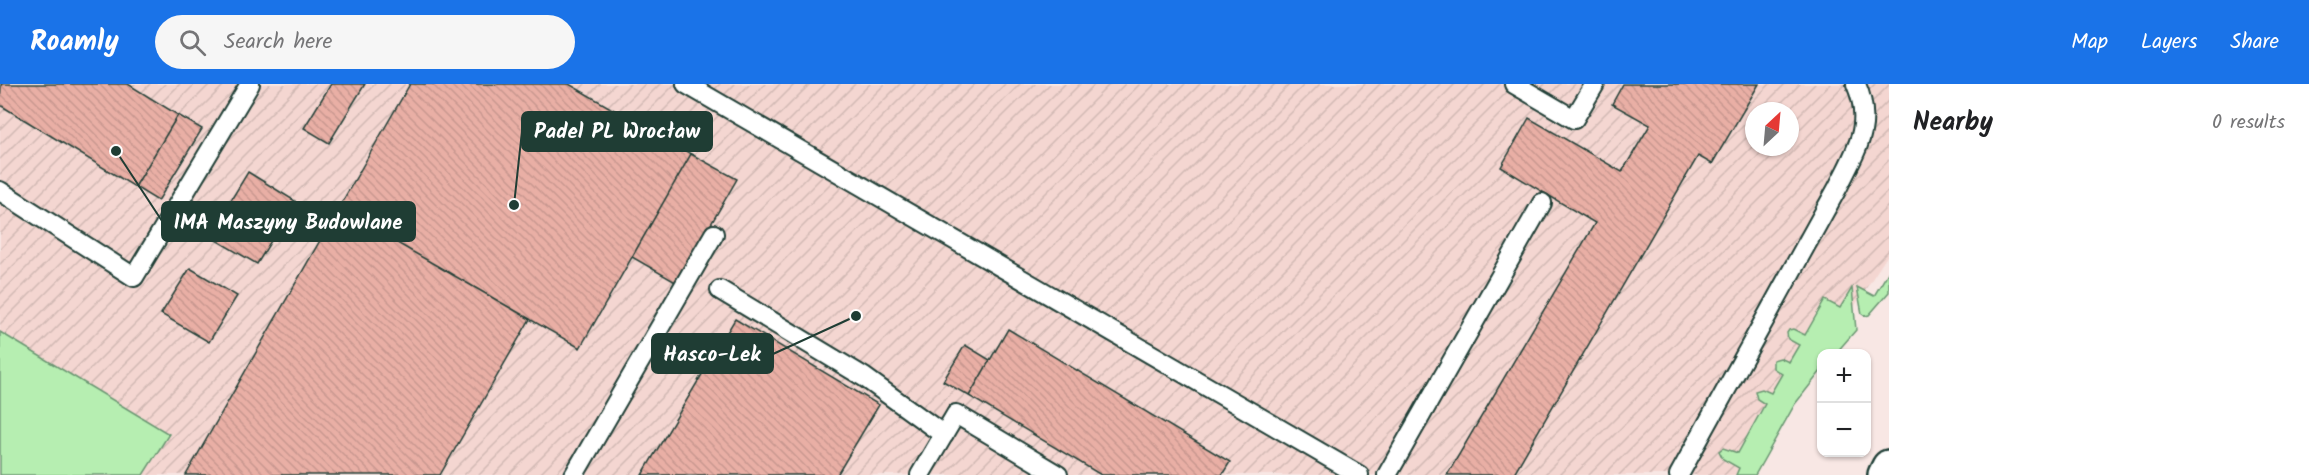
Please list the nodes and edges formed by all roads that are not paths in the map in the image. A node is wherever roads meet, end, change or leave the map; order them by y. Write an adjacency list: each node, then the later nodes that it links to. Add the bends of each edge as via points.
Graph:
1 (250, 84): 6 (lane, via 134,277)
2 (686, 84): 15 (lane)
3 (1514, 84): 4 (lane, via 1574,119)
4 (1595, 84)
5 (1856, 84): 17 (lane, via 1864,108 1860,142)
6 (0, 191)
7 (1542, 203): 16 (lane)
8 (714, 234): 12 (lane)
9 (720, 290): 10 (lane, via 864,378)
10 (944, 435): 13 (lane); 14 (lane, via 956,414)
11 (1889, 467): 18 (main road)
12 (574, 475)
13 (920, 475)
14 (1058, 475)
15 (1359, 475)
16 (1387, 475)
17 (1679, 475)
18 (1885, 475)

